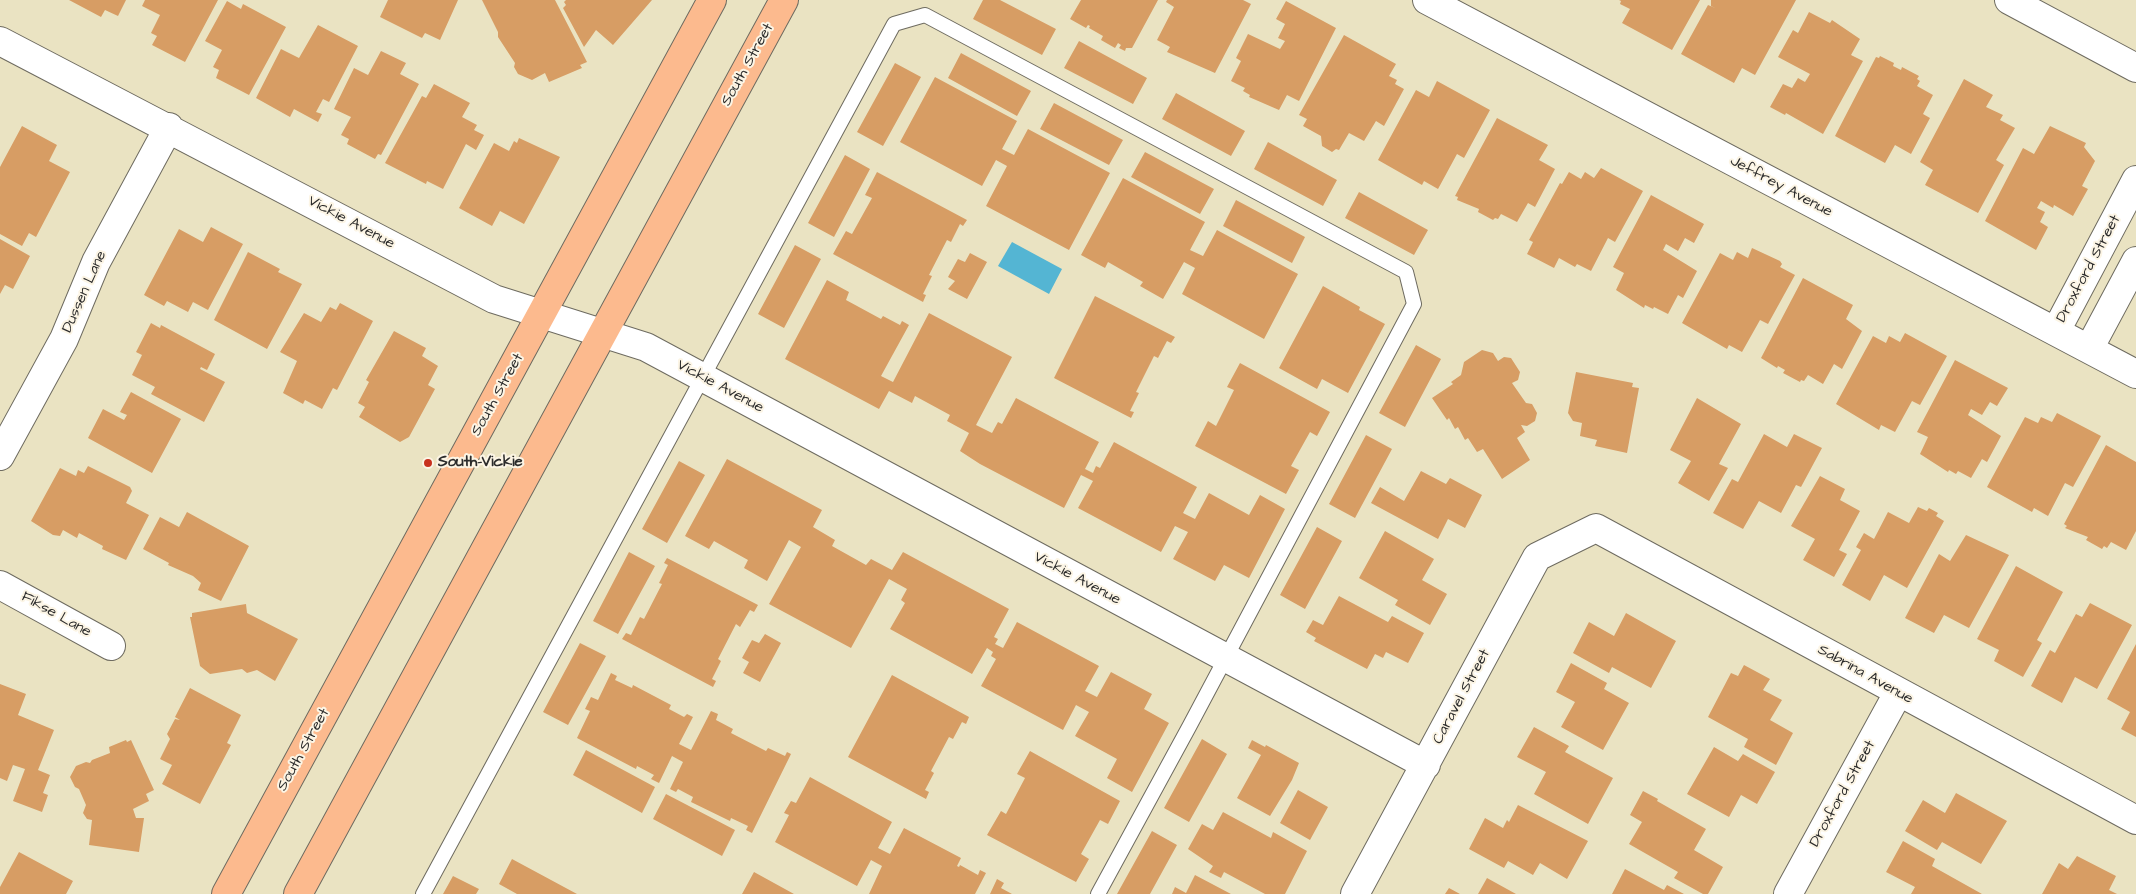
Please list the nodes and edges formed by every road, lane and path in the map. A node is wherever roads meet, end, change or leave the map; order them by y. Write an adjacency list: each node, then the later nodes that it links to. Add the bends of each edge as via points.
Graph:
1 (712, 0): 10 (main road, South Street)
2 (784, 0): 12 (main road, South Street)
3 (1426, 0): 11 (street, Jeffrey Avenue)
4 (2009, 0): 6 (street)
5 (0, 41): 7 (street, Vickie Avenue)
6 (2136, 68)
7 (169, 127): 10 (street, Vickie Avenue, via 494,299); 16 (street, Dussen Lane, via 96,262 64,340)
8 (2136, 180): 11 (street, Droxford Street)
9 (2136, 262): 13 (street)
10 (542, 314): 12 (street, Vickie Avenue); 24 (main road, South Street)
11 (2056, 331): 13 (street, Jeffrey Avenue)
12 (602, 334): 15 (street, Vickie Avenue, via 646,347); 25 (main road, South Street)
13 (2089, 349): 14 (street, Jeffrey Avenue)
14 (2136, 374)
15 (703, 378): 20 (street, Vickie Avenue); 20 (lane, via 894,24 925,15 1406,272 1414,304); 26 (lane)
16 (0, 456)
17 (1596, 528): 21 (street, Sabrina Avenue); 22 (street, Caravel Street, via 1537,557)
18 (0, 585): 19 (street, Fikse Lane)
19 (111, 646)
20 (1226, 659): 22 (street, Vickie Avenue); 27 (lane)
21 (1898, 693): 23 (street, Sabrina Avenue); 29 (street, Droxford Street)
22 (1426, 765): 28 (street, Caravel Street)
23 (2136, 820)
24 (226, 894)
25 (298, 894)
26 (423, 894)
27 (1098, 894)
28 (1355, 894)
29 (1788, 894)

